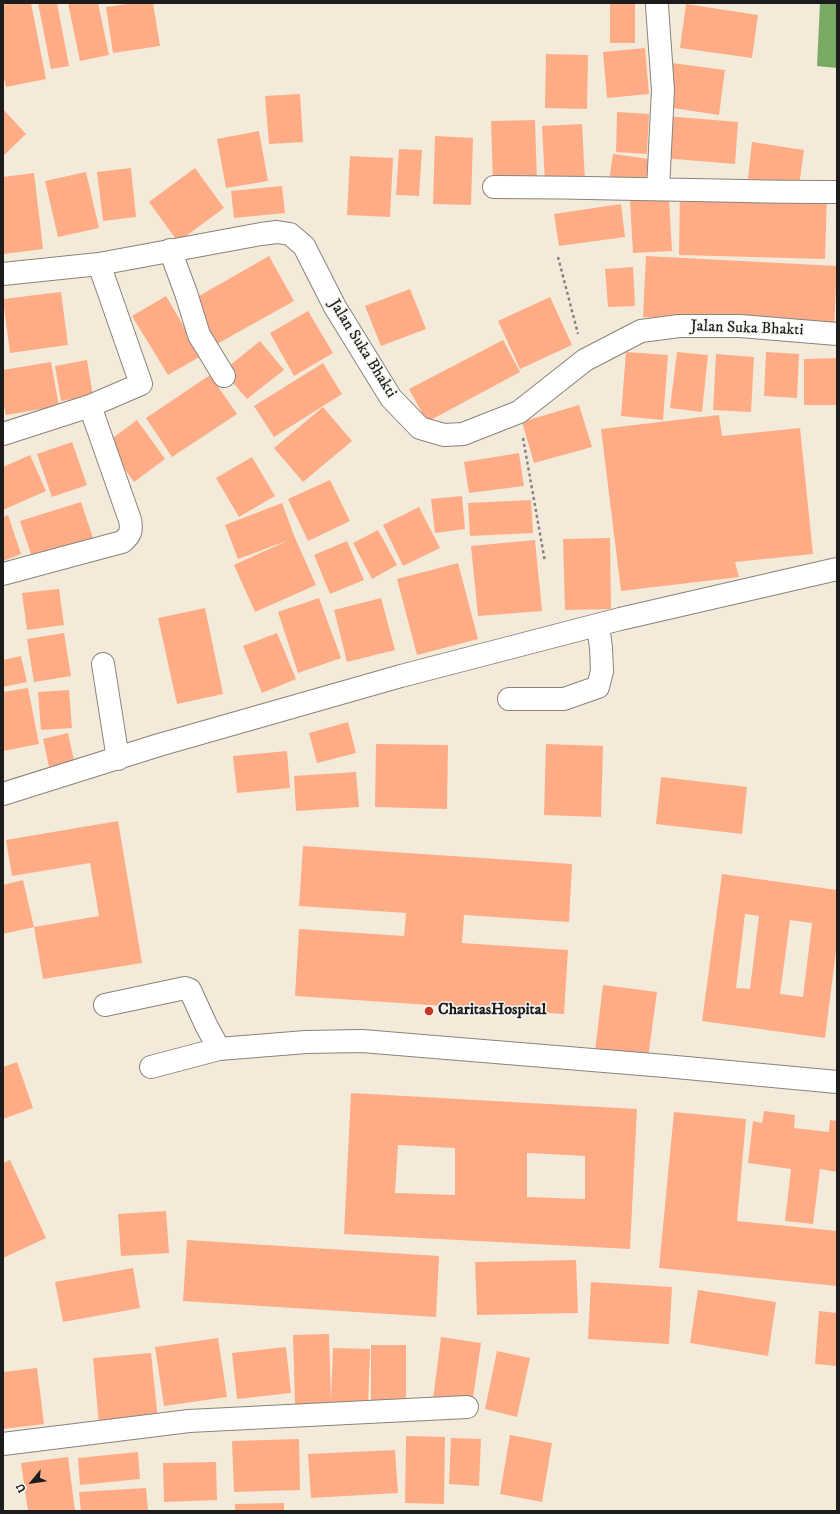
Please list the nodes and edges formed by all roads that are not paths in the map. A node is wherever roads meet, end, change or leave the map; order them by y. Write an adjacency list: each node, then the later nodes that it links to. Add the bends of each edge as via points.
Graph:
1 (657, 6): 3 (street, via 662,90)
2 (494, 186): 3 (street)
3 (658, 189): 4 (street)
4 (837, 192)
5 (170, 250): 6 (street, Jalan Suka Bhakti); 8 (street, Jalan Suka Bhakti, via 261,234 290,234 304,246 335,307 391,398 420,428 444,435 463,434 519,412 585,360 641,331 679,326 740,326); 9 (street, via 199,335)
6 (99, 264): 7 (street, Jalan Suka Bhakti); 10 (street, via 141,384)
7 (3, 274)
8 (837, 334)
9 (224, 376)
10 (90, 406): 11 (street); 13 (street, via 130,520 131,532 122,542)
11 (3, 434)
12 (837, 569): 14 (street)
13 (3, 574)
14 (598, 625): 16 (street, via 602,671 598,687 564,699); 17 (street, via 402,676)
15 (103, 664): 17 (street)
16 (509, 699)
17 (118, 759): 18 (street)
18 (3, 794)
19 (105, 1005): 20 (street, via 185,988 190,990)
20 (220, 1049): 21 (street); 22 (street, via 306,1042 362,1042)
21 (151, 1067)
22 (837, 1082)
23 (466, 1407): 24 (street, via 190,1421)
24 (3, 1444)

